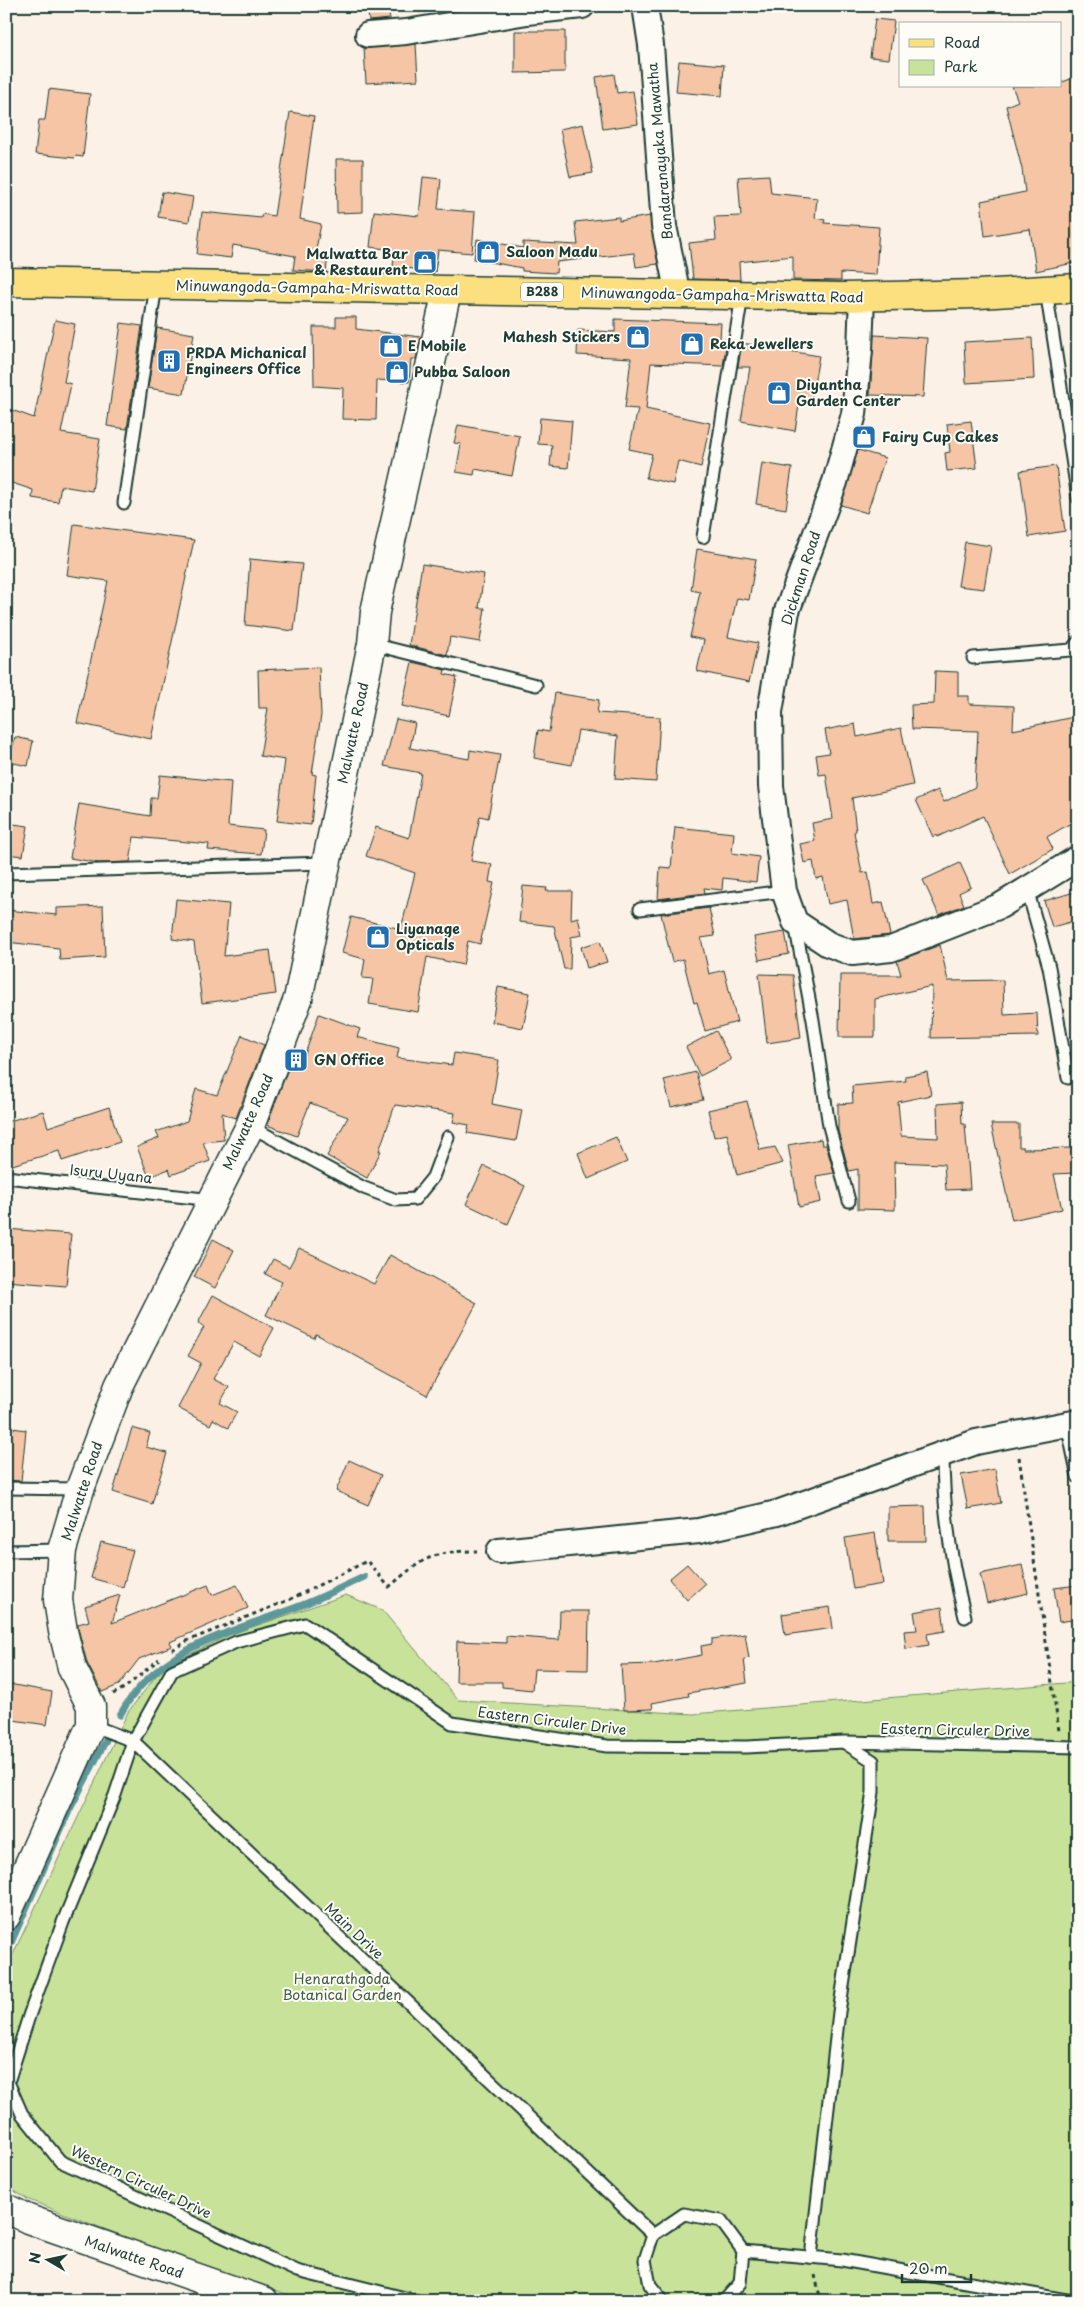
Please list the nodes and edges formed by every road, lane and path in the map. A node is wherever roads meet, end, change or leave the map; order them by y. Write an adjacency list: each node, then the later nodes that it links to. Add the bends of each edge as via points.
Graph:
1 (582, 6): 3 (street)
2 (645, 6): 9 (street, Bandaranayaka Mawatha, via 651,45 664,226)
3 (368, 35)
4 (6, 282): 5 (main road, Minuwangoda-Gampaha-Mriswatta Road / B288)
5 (156, 284): 8 (main road, Minuwangoda-Gampaha-Mriswatta Road / B288); 13 (lane)
6 (1078, 288): 7 (main road, Minuwangoda-Gampaha-Mriswatta Road / B288)
7 (1046, 290): 11 (main road, Minuwangoda-Gampaha-Mriswatta Road / B288); 12 (lane)
8 (447, 291): 9 (main road, Minuwangoda-Gampaha-Mriswatta Road / B288); 16 (street, Malwatte Road, via 375,612)
9 (678, 296): 10 (main road, Minuwangoda-Gampaha-Mriswatta Road / B288)
10 (742, 296): 11 (main road, Minuwangoda-Gampaha-Mriswatta Road / B288); 14 (lane)
11 (862, 296): 23 (street, Dickman Road, via 854,414 835,482 787,612 770,712 771,786)
12 (1078, 498)
13 (124, 503)
14 (703, 538)
15 (1078, 642): 17 (lane, via 1071,650)
16 (372, 644): 18 (lane); 20 (street, Malwatte Road)
17 (973, 658)
18 (536, 685)
19 (1078, 858): 22 (street)
20 (324, 863): 21 (lane); 27 (street, Malwatte Road, via 298,999)
21 (6, 873)
22 (1027, 889): 25 (street, via 1000,906 891,949 852,953 828,944); 26 (lane, via 1049,967)
23 (784, 891): 24 (lane); 25 (street, Dickman Road)
24 (640, 909)
25 (794, 922): 31 (lane, via 829,1126)
26 (1068, 1078)
27 (250, 1126): 28 (lane, via 364,1188 396,1200 415,1200 433,1177); 30 (street, Malwatte Road)
28 (448, 1137)
29 (6, 1177): 30 (lane, Isuru Uyana)
30 (213, 1200): 37 (street, Malwatte Road, via 119,1386)
31 (849, 1201)
32 (1072, 1423): 33 (street); 35 (lane)
33 (1016, 1434): 34 (street, via 976,1442); 45 (path)
34 (943, 1454): 40 (street, via 777,1513 700,1531); 41 (lane, via 943,1488 954,1574)
35 (1078, 1477)
36 (6, 1488): 37 (lane)
37 (80, 1489): 38 (street, Malwatte Road)
38 (62, 1550): 39 (lane); 42 (street, Malwatte Road, via 58,1600 63,1631 72,1668 90,1706)
39 (6, 1551)
40 (499, 1551)
41 (965, 1617)
42 (91, 1725): 43 (lane, Main Drive); 47 (street)
43 (133, 1741): 44 (lane, Eastern Circuler Drive, via 172,1670 236,1642 305,1624 452,1722 607,1746 747,1747); 50 (lane, Main Drive); 55 (lane, Western Circuler Drive, via 30,2012 8,2082 22,2114 60,2161 85,2173 297,2271)
44 (844, 1742): 45 (lane, Eastern Circuler Drive); 52 (lane, via 873,1761 873,1792 839,2012)
45 (1061, 1747): 46 (lane, Eastern Circuler Drive)
46 (1078, 1747)
47 (13, 1884): 48 (street)
48 (6, 1916)
49 (6, 2208): 54 (street, Malwatte Road, via 28,2219)
50 (653, 2235): 51 (lane, via 684,2214 721,2220); 56 (lane, via 645,2260 650,2285)
51 (743, 2251): 52 (lane); 57 (lane, via 740,2283)
52 (811, 2257): 53 (lane); 58 (path)
53 (1059, 2300): 59 (lane)
54 (264, 2301)
55 (417, 2301)
56 (663, 2301)
57 (724, 2301)
58 (821, 2301)
59 (1072, 2301)

